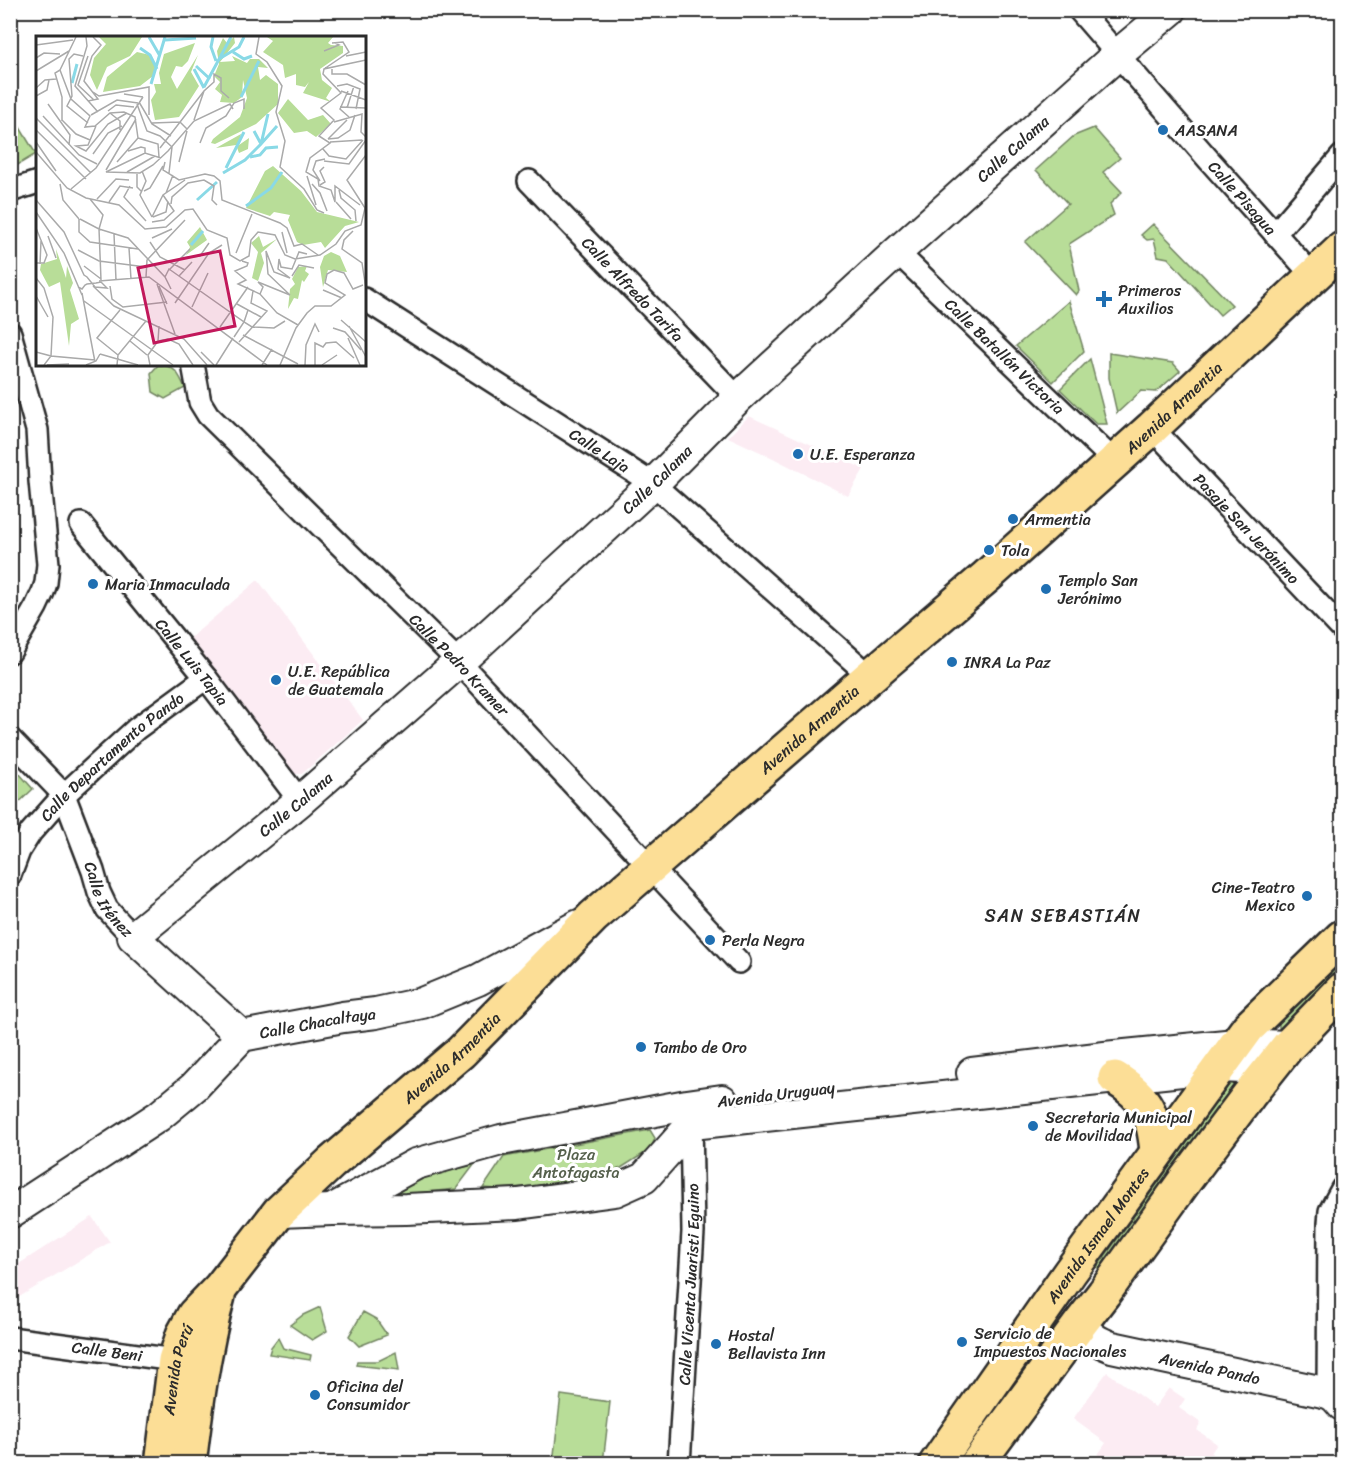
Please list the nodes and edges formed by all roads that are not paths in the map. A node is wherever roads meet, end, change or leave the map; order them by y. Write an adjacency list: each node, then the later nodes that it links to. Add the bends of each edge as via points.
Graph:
1 (1079, 10): 3 (street, Calle Pisagua)
2 (1171, 10): 3 (main road, Calle Calama)
3 (1117, 55): 8 (street, Calle Pisagua); 10 (main road, Calle Calama)
4 (1342, 156): 8 (street)
5 (529, 181): 15 (street, Calle Alfredo Tarifa)
6 (36, 183): 7 (street)
7 (10, 191)
8 (1275, 234): 11 (street, Calle Pisagua)
9 (1342, 249): 11 (main road, Avenida Armentia)
10 (897, 252): 15 (main road, Calle Calama); 17 (street, Calle Batallón Victoria)
11 (1314, 276): 16 (main road, Avenida Armentia)
12 (366, 300): 18 (street, Calle Laja)
13 (10, 333): 21 (street, via 37,430 48,564 43,592)
14 (193, 366): 22 (street, Calle Pedro Kramer, via 200,402 208,415)
15 (738, 398): 18 (main road, Calle Calama)
16 (1152, 428): 17 (main road, Avenida Armentia); 20 (street, Pasaje San Jerónimo)
17 (1114, 461): 23 (main road, Avenida Armentia)
18 (653, 484): 22 (main road, Calle Calama); 23 (street, Calle Laja)
19 (81, 524): 24 (street, Calle Luis Tapia)
20 (1342, 629)
21 (10, 652)
22 (459, 662): 27 (main road, Calle Calama); 28 (street, Calle Pedro Kramer)
23 (870, 676): 28 (main road, Avenida Armentia)
24 (206, 678): 26 (street, Calle Departamento Pando, via 136,729); 27 (street, Calle Luis Tapia)
25 (10, 739): 26 (street, Calle Iténez)
26 (64, 795): 29 (street, Calle Departamento Pando, via 31,832); 31 (street, Calle Iténez, via 107,909)
27 (300, 801): 31 (main road, Calle Calama)
28 (651, 866): 30 (main road, Avenida Armentia); 33 (street, Calle Pedro Kramer)
29 (10, 875)
30 (593, 917): 35 (main road, Calle Chacaltaya, via 478,980 422,1003); 43 (main road, Avenida Armentia, via 461,1052)
31 (133, 936): 35 (main road, Calle Iténez)
32 (1342, 938): 36 (main road, Avenida Ismael Montes, via 1248,1028)
33 (739, 962)
34 (1342, 990): 37 (main road)
35 (242, 1036): 44 (main road, Calle Chacaltaya, via 194,1087 159,1116)
36 (1228, 1056): 37 (main road, Avenida Uruguay); 38 (main road, Avenida Uruguay); 40 (main road, Avenida Ismael Montes)
37 (1279, 1057): 46 (main road)
38 (1110, 1071): 39 (main road, Avenida Uruguay); 40 (main road, via 1143,1100 1154,1128)
39 (690, 1114): 42 (main road, Avenida Uruguay, via 501,1140 416,1164); 42 (main road, Avenida Uruguay, via 644,1178 615,1191 518,1204); 52 (street, Calle Vicenta Juaristi Eguino, via 693,1232)
40 (1157, 1151): 45 (main road, Avenida Ismael Montes)
41 (1342, 1189): 49 (street, via 1330,1211 1329,1223)
42 (332, 1210): 43 (main road, Avenida Uruguay)
43 (279, 1212): 48 (main road, Avenida Perú, via 194,1315 183,1335)
44 (10, 1213)
45 (1102, 1228): 46 (main road, via 1102,1246 1072,1288 1072,1312); 53 (main road, Avenida Ismael Montes)
46 (1080, 1324): 49 (main road, Avenida Pando, via 1097,1342 1112,1347); 54 (main road)
47 (10, 1338): 48 (street, Calle Beni)
48 (188, 1364): 50 (main road, Avenida Perú); 51 (main road, Avenida Perú)
49 (1335, 1399)
50 (162, 1464)
51 (189, 1464)
52 (679, 1464)
53 (936, 1464)
54 (977, 1464)

